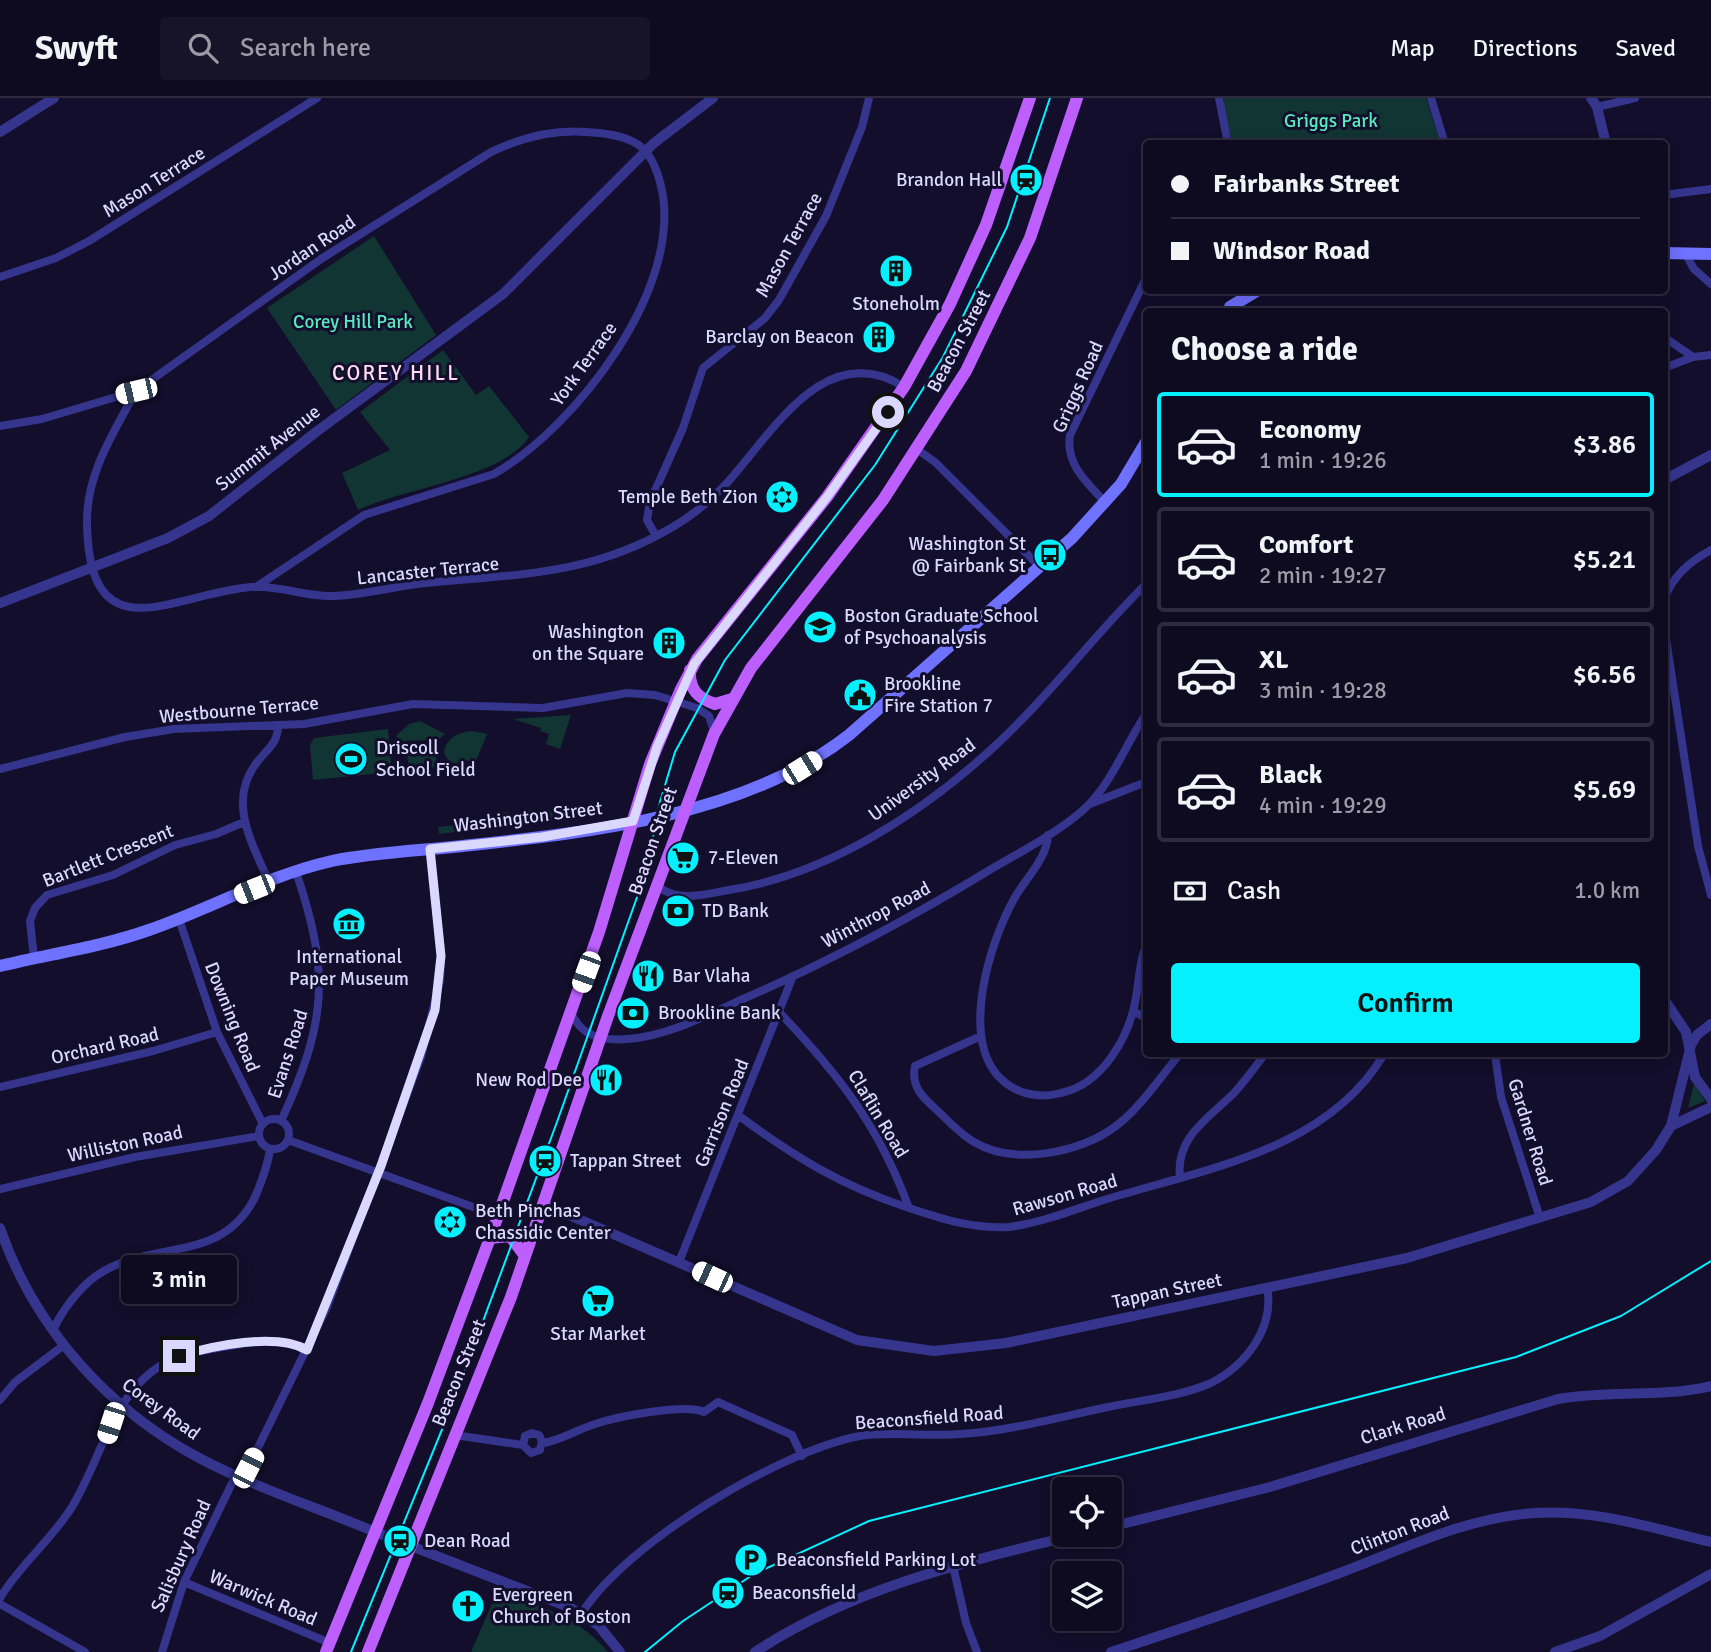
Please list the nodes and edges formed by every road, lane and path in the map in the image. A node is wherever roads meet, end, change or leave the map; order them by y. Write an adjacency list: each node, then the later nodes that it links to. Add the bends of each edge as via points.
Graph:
1 (54, 98): 11 (street)
2 (317, 98): 21 (street, Mason Terrace, via 89,242)
3 (713, 98): 15 (street, Summit Avenue)
4 (869, 98): 38 (street, Mason Terrace, via 826,216 779,300 765,318 703,368 697,380 683,428 650,502 648,520)
5 (1030, 98): 30 (main road, Beacon Street, via 986,225 950,304)
6 (1077, 98): 34 (main road, Beacon Street, via 1051,184 1017,269 966,372)
7 (1219, 98): 12 (street)
8 (1431, 98): 13 (street)
9 (1635, 98): 10 (street)
10 (1594, 102): 14 (street)
11 (0, 132)
12 (1227, 140)
13 (1443, 140)
14 (1605, 140)
15 (646, 153): 31 (street, Jordan Road, via 625,136 577,130 544,132 500,148 321,259); 41 (street, Summit Avenue, via 503,295 209,516 169,538); 42 (street, York Terrace, via 659,176 664,198 662,251 632,325 571,412 521,457 494,474 364,515)
16 (1711, 189): 17 (street)
17 (1668, 194)
18 (1668, 253): 19 (main road)
19 (1685, 253): 20 (main road); 23 (street)
20 (1711, 254)
21 (0, 277)
22 (1143, 284): 37 (street, Griggs Road, via 1070,435 1069,456)
23 (1711, 284)
24 (1252, 294): 25 (main road)
25 (1229, 308)
26 (1668, 340): 28 (street)
27 (1711, 355): 28 (street)
28 (1693, 357): 29 (street)
29 (1668, 366)
30 (904, 387): 38 (street, Lancaster Terrace, via 869,371 828,380 788,411 708,501); 47 (main road, Beacon Street, via 849,468)
31 (136, 391): 32 (street, Jordan Road); 41 (street, Lancaster Terrace, via 102,453 91,488 87,530)
32 (0, 426)
33 (1143, 447): 37 (main road, Washington Street)
34 (918, 450): 40 (street); 48 (main road, Beacon Street)
35 (1711, 455): 36 (street)
36 (1668, 478)
37 (1106, 503): 40 (main road, Washington Street)
38 (656, 536): 42 (street, Lancaster Terrace, via 609,556 531,575 334,596)
39 (1711, 550): 44 (street, via 1695,558)
40 (1040, 566): 56 (main road, Washington Street, via 826,753 771,783)
41 (93, 568): 42 (street, Lancaster Terrace, via 109,596 136,610); 45 (street, Summit Avenue)
42 (256, 587)
43 (1143, 587): 63 (street, University Road, via 998,743 888,828 784,877 738,889 675,896)
44 (1668, 591)
45 (0, 603)
46 (1668, 652): 64 (street, via 1698,846)
47 (690, 670): 48 (main road, via 691,688 698,696 715,705); 49 (main road, Beacon Street)
48 (732, 699): 52 (main road, Beacon Street)
49 (676, 700): 51 (street, Westbourne Terrace, via 633,692 543,708 413,704); 52 (street, Westbourne Terrace, via 705,713 712,720); 57 (main road, Beacon Street)
50 (1143, 719): 55 (street, Winthrop Road)
51 (278, 725): 53 (street, Westbourne Terrace, via 174,729); 58 (street, via 276,742 256,763 246,783)
52 (714, 734): 56 (main road, Beacon Street)
53 (0, 769)
54 (1143, 783): 55 (street)
55 (1088, 805): 59 (street, Winthrop Road)
56 (686, 808): 57 (main road, Washington Street); 63 (main road, Beacon Street)
57 (633, 821): 60 (main road, Washington Street); 72 (main road, Beacon Street)
58 (244, 822): 62 (street); 66 (street, Bartlett Crescent, via 175,845 113,875 47,895 30,921)
59 (1048, 835): 69 (street, Winthrop Road, via 909,917); 77 (street, via 1044,853 1014,898 996,942 983,997)
60 (430, 849): 61 (main road, Washington Street, via 340,860); 94 (street, Salisbury Road, via 440,981 421,1057)
61 (296, 872): 62 (main road, Washington Street); 88 (street, Evans Road, via 319,961 321,997 314,1035)
62 (269, 883): 65 (main road, Washington Street)
63 (657, 886): 78 (main road, Beacon Street)
64 (1711, 895)
65 (178, 919): 66 (main road, Washington Street, via 138,934); 76 (street, Downing Road)
66 (34, 958): 68 (main road, Washington Street)
67 (1143, 961): 71 (street)
68 (0, 966)
69 (793, 976): 73 (street, Garrison Road); 78 (street, Winthrop Road, via 652,1034 631,1039)
70 (1668, 1005): 79 (street, via 1686,1032)
71 (1133, 1011): 74 (street); 77 (street, via 1119,1044 1100,1070 1073,1090 1053,1095 1027,1094 1004,1081 990,1063)
72 (571, 1012): 78 (street, via 581,1031); 99 (main road, Beacon Street)
73 (780, 1013): 87 (street, Garrison Road); 98 (street, Claflin Road, via 853,1097 889,1159)
74 (1143, 1016)
75 (1711, 1024): 79 (street, Tappan Street, via 1697,1035)
76 (217, 1032): 84 (street, Orchard Road); 89 (street, Downing Road)
77 (981, 1036): 80 (street, via 915,1066 914,1081 919,1092 971,1141 1007,1152 1078,1146 1109,1131)
78 (601, 1037): 97 (main road, Beacon Street)
79 (1689, 1053): 85 (street, via 1695,1077); 90 (street, Tappan Street)
80 (1177, 1057)
81 (1263, 1057): 95 (street, via 1188,1137 1181,1154)
82 (1382, 1057): 95 (street, Rawson Road, via 1355,1092 1309,1126 1243,1159)
83 (1495, 1057): 100 (street, Gardner Road, via 1501,1097)
84 (0, 1087)
85 (1711, 1099)
86 (1711, 1107): 90 (street)
87 (738, 1115): 98 (street, Rawson Road, via 845,1185); 104 (street, Garrison Road)
88 (281, 1121): 89 (street); 92 (street, via 288,1129)
89 (263, 1124): 91 (street)
90 (1671, 1126): 100 (street, Tappan Street, via 1652,1156 1628,1181 1591,1202)
91 (259, 1136): 93 (street); 96 (street, Williston Road, via 135,1157)
92 (288, 1140): 93 (street, via 282,1147); 94 (street)
93 (270, 1149): 106 (street, via 257,1191 233,1228 214,1239 128,1262 97,1276 80,1290)
94 (378, 1173): 99 (street); 108 (street, Salisbury Road)
95 (1180, 1178): 98 (street, Rawson Road, via 1009,1227 968,1225)
96 (0, 1189)
97 (544, 1204): 103 (main road, Beacon Street); 104 (street, Tappan Street)
98 (909, 1208)
99 (498, 1216): 102 (main road, Beacon Street)
100 (1541, 1218): 105 (street, Tappan Street, via 1407,1258)
101 (0, 1228): 106 (street, Corey Road, via 24,1287)
102 (490, 1238): 103 (main road, via 512,1237); 118 (main road, Beacon Street)
103 (526, 1256): 112 (main road, Beacon Street)
104 (678, 1262): 105 (street, Tappan Street, via 845,1336 922,1351 1006,1343)
105 (1267, 1287): 115 (street, Beaconsfield Road, via 1267,1316 1253,1348 1229,1372 1202,1387 976,1433 860,1436)
106 (53, 1330): 107 (street, Corey Road)
107 (64, 1345): 110 (street, via 15,1382); 111 (street, Corey Road)
108 (307, 1350): 111 (street, via 262,1342 190,1353 157,1367); 116 (street, Salisbury Road)
109 (1711, 1386): 117 (street, Clark Road, via 1660,1394 1586,1394 1558,1399 1270,1487)
110 (0, 1400)
111 (121, 1404): 116 (street, Corey Road, via 173,1443); 125 (street, via 75,1502)
112 (454, 1435): 114 (street); 121 (main road, Beacon Street)
113 (543, 1443): 114 (street, via 533,1453); 114 (street, via 539,1434 532,1433 525,1436); 115 (street, via 598,1423 687,1408 704,1412 718,1402 792,1435)
114 (523, 1445)
115 (802, 1456): 127 (street, Beaconsfield Road, via 745,1482 688,1516 618,1573)
116 (239, 1477): 118 (street, Corey Road); 124 (street, Salisbury Road)
117 (1122, 1524)
118 (376, 1532): 121 (street, Corey Road); 128 (main road, Beacon Street)
119 (1052, 1541): 122 (street)
120 (1711, 1542): 135 (street, Clinton Road, via 1596,1515 1546,1513 1499,1518 1456,1527 1321,1580)
121 (410, 1546): 127 (street); 131 (main road, Beacon Street)
122 (953, 1566): 133 (street, via 900,1581 825,1612); 134 (street)
123 (1711, 1574): 136 (street, via 1600,1636)
124 (184, 1582): 128 (street, Warwick Road); 130 (street, Salisbury Road)
125 (0, 1598)
126 (0, 1604): 129 (street)
127 (582, 1613): 132 (street)
128 (328, 1647)
129 (85, 1652)
130 (162, 1652)
131 (368, 1652)
132 (620, 1652)
133 (755, 1652)
134 (977, 1652)
135 (1111, 1652)
136 (1555, 1652)

